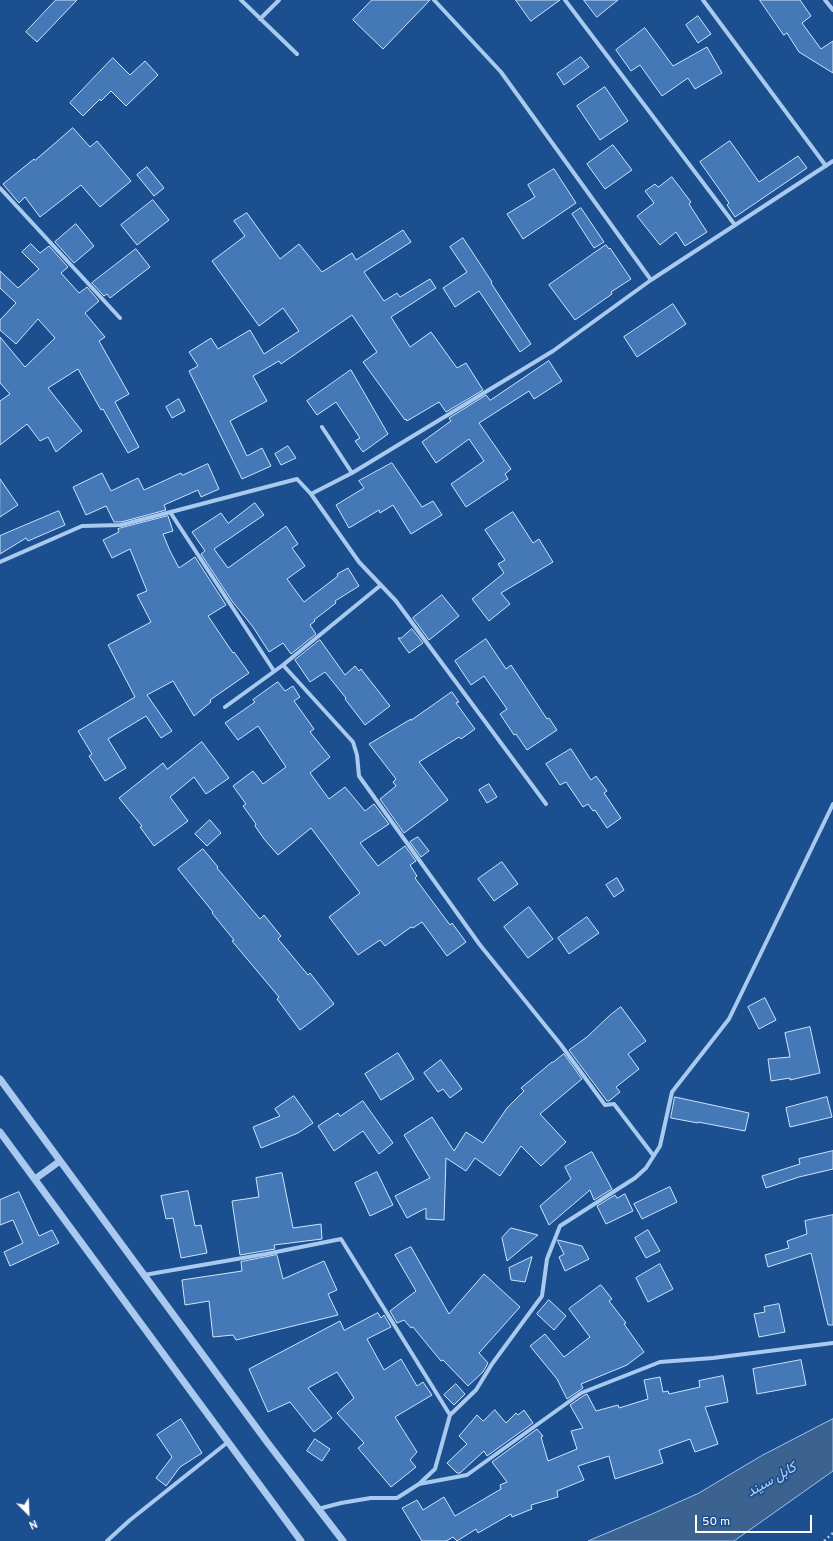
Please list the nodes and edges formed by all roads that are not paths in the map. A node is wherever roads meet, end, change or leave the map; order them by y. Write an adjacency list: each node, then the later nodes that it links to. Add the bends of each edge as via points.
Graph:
1 (241, 0): 8 (street)
2 (279, 0): 8 (street)
3 (434, 0): 14 (street, via 501,72)
4 (565, 0): 13 (street)
5 (703, 0): 11 (street)
6 (825, 0): 7 (street)
7 (833, 10)
8 (260, 18): 9 (street)
9 (297, 54)
10 (833, 161): 11 (street)
11 (826, 166): 13 (street)
12 (0, 188): 15 (street)
13 (735, 225): 14 (street)
14 (651, 280): 17 (street, via 553,351)
15 (120, 318)
16 (322, 427): 17 (street)
17 (352, 472): 18 (street)
18 (311, 494): 19 (street, via 297,479); 21 (street, via 359,562)
19 (170, 512): 20 (street, via 121,525 82,526); 23 (street)
20 (0, 562)
21 (381, 585): 22 (street); 25 (street, via 396,601)
22 (283, 665): 23 (street); 29 (street, via 352,742 357,755 359,776 480,945 561,1045 604,1105 614,1104)
23 (274, 671): 24 (street)
24 (224, 707)
25 (546, 804)
26 (833, 804): 29 (street, via 728,1019 672,1092 660,1146)
27 (0, 1079): 30 (street)
28 (0, 1132): 31 (street)
29 (653, 1155): 34 (street, via 646,1168 635,1178 560,1226 547,1259 542,1296 476,1390)
30 (60, 1161): 31 (street); 32 (street)
31 (35, 1179): 35 (street)
32 (144, 1275): 34 (street, via 341,1239); 37 (street)
33 (833, 1343): 36 (street, via 660,1362 581,1393 467,1475)
34 (450, 1415): 36 (street, via 434,1469)
35 (228, 1442): 38 (street); 39 (street)
36 (419, 1484): 37 (street, via 397,1498 342,1502)
37 (318, 1509): 40 (street)
38 (106, 1541)
39 (301, 1541)
40 (343, 1541)

